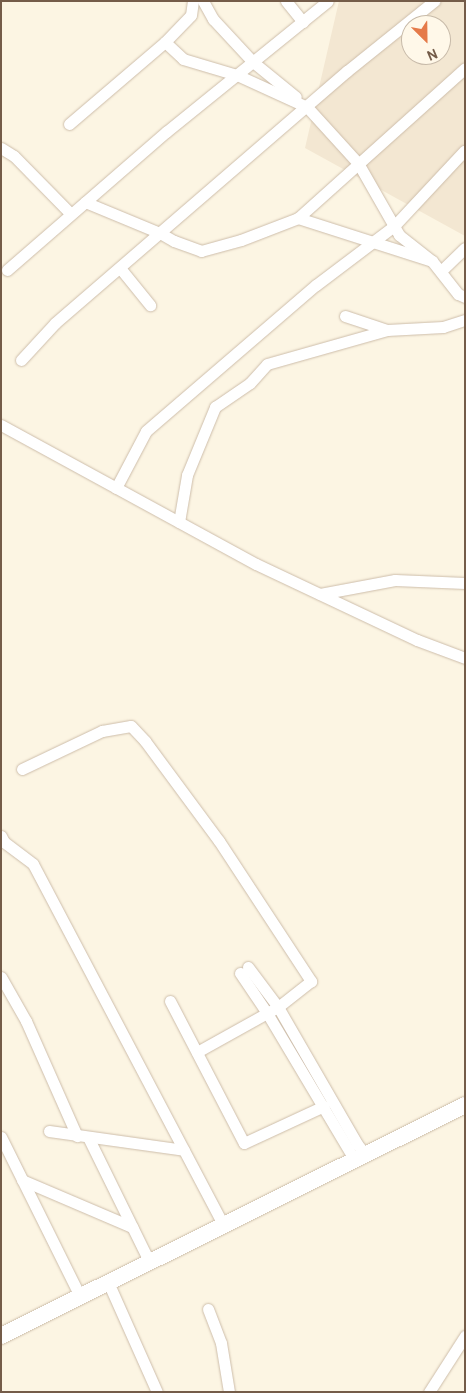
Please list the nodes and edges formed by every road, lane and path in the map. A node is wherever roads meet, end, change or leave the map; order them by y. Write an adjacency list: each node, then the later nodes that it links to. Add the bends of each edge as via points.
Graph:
1 (193, 1): 7 (street, via 191,16)
2 (204, 1): 8 (street, via 213,19)
3 (286, 1): 6 (street)
4 (328, 1): 6 (street)
5 (434, 1): 11 (street)
6 (303, 22): 8 (street)
7 (165, 42): 10 (street, via 183,59); 12 (street)
8 (253, 62): 10 (street); 11 (street)
9 (465, 68): 15 (street)
10 (237, 75): 11 (street); 16 (street)
11 (307, 107): 15 (street); 20 (street)
12 (69, 124)
13 (1, 148): 17 (street, via 14,156)
14 (464, 151): 19 (street)
15 (358, 163): 18 (street); 19 (street)
16 (85, 202): 17 (street); 20 (street)
17 (71, 214): 25 (street)
18 (298, 218): 20 (street, via 202,251); 21 (street)
19 (394, 226): 21 (street); 23 (street, via 400,235)
20 (160, 233): 24 (street)
21 (373, 242): 23 (street); 34 (street, via 316,285 146,431)
22 (465, 248): 26 (street)
23 (432, 261): 26 (street)
24 (120, 268): 28 (street); 32 (street, via 55,323)
25 (7, 270)
26 (441, 271): 27 (street, via 458,294)
27 (465, 297)
28 (150, 305)
29 (345, 316): 31 (street)
30 (465, 320): 31 (street, via 443,326)
31 (387, 330): 35 (street, via 267,364 250,383 215,407 187,475)
32 (21, 360)
33 (1, 425): 34 (street)
34 (116, 488): 35 (street)
35 (179, 522): 37 (street)
36 (465, 583): 37 (street, via 395,580)
37 (320, 594): 38 (street, via 417,640)
38 (465, 658)
39 (22, 770): 43 (street, via 102,732 131,726 219,841 311,981)
40 (1, 836): 51 (street, via 4,842 33,864)
41 (1, 977): 49 (street)
42 (170, 1000): 45 (street)
43 (278, 1007): 44 (street); 44 (street, via 244,970); 52 (street, via 357,1144)
44 (267, 1013): 45 (street); 47 (street)
45 (196, 1052): 47 (street, via 244,1143)
46 (465, 1105): 52 (main road)
47 (324, 1106): 52 (street)
48 (49, 1132): 49 (street)
49 (83, 1136): 51 (street); 55 (street)
50 (1, 1137): 53 (street)
51 (184, 1150): 54 (street)
52 (360, 1157): 54 (main road)
53 (22, 1180): 55 (street); 58 (street)
54 (223, 1224): 56 (main road)
55 (132, 1227): 56 (street)
56 (149, 1261): 57 (main road)
57 (108, 1282): 58 (main road); 62 (street)
58 (80, 1296): 60 (main road)
59 (208, 1309): 63 (street, via 221,1343)
60 (1, 1336)
61 (465, 1336): 64 (street)
62 (157, 1392)
63 (229, 1392)
64 (429, 1392)

